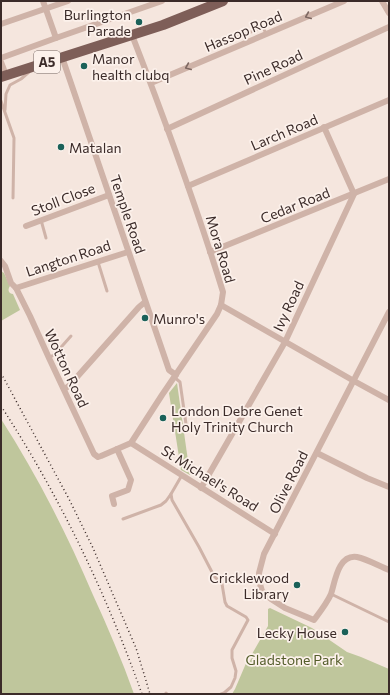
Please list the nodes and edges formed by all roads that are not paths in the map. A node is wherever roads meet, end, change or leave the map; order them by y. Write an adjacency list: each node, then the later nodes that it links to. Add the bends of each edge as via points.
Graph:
1 (43, 1): 7 (street)
2 (68, 1): 7 (street)
3 (162, 1): 13 (street)
4 (223, 1): 12 (main road, A5)
5 (344, 1): 11 (street, Hassop Road, one-way to 11)
6 (382, 1): 8 (street)
7 (46, 8): 9 (street); 13 (street)
8 (389, 13)
9 (1, 24)
10 (389, 27): 26 (street, Pine Road)
11 (266, 34): 14 (lane, via 263,27); 20 (street, Hassop Road, one-way to 20)
12 (132, 35): 15 (main road, A5); 20 (street, Mora Road)
13 (56, 38): 16 (street)
14 (224, 41)
15 (62, 57): 18 (main road, A5); 30 (street, Temple Road)
16 (1, 58)
17 (1, 62): 19 (street)
18 (35, 66): 19 (main road, A5); 24 (lane, via 10,85 6,94)
19 (4, 76)
20 (151, 83): 26 (street, Mora Road)
21 (389, 100): 25 (street, Larch Road)
22 (1, 101): 24 (lane)
23 (1, 108): 24 (lane)
24 (5, 112): 31 (lane, via 14,138)
25 (324, 128): 28 (street, Larch Road); 29 (street)
26 (167, 129): 28 (street, Mora Road)
27 (389, 179): 29 (street, Cedar Road)
28 (188, 186): 36 (street, Mora Road)
29 (354, 194): 36 (street, Cedar Road); 45 (street, Ivy Road)
30 (109, 195): 32 (street, Stoll Close); 35 (street, Temple Road)
31 (13, 198)
32 (41, 220): 33 (street, Stoll Close); 34 (lane)
33 (26, 226)
34 (46, 238)
35 (128, 252): 38 (street, Langton Road); 41 (street, Temple Road)
36 (210, 252): 42 (street, Mora Road, via 223,292)
37 (1, 261): 39 (street, Wotton Road, via 10,283)
38 (98, 261): 39 (street, Langton Road); 40 (lane)
39 (16, 288): 46 (street, Wotton Road)
40 (107, 291)
41 (145, 302): 47 (street, Temple Road, via 169,370); 49 (street)
42 (221, 305): 45 (street); 47 (street, Mora Road)
43 (388, 315): 48 (street, Olive Road)
44 (71, 336): 46 (lane)
45 (285, 342): 48 (street); 57 (street, Ivy Road)
46 (49, 358): 49 (street, Wotton Road)
47 (175, 376): 51 (lane, via 180,382); 52 (street, Mora Road)
48 (354, 381): 50 (street); 54 (street, Olive Road)
49 (64, 389): 53 (street, Wotton Road, via 94,454 98,457)
50 (389, 400)
51 (186, 424)
52 (131, 443): 53 (street); 55 (street, St Michael's Road)
53 (116, 449): 59 (street, via 132,480 128,490 112,496)
54 (317, 453): 56 (street); 61 (street, Olive Road)
55 (182, 475): 57 (street, St Michael's Road); 58 (lane)
56 (389, 487)
57 (201, 488): 61 (street, St Michael's Road)
58 (171, 494): 60 (lane, via 161,505); 65 (lane, via 214,576 222,584 227,606 248,620 232,650 235,678 231,687)
59 (114, 504)
60 (123, 519)
61 (275, 534): 63 (street, Olive Road, via 264,554 259,573 262,591 285,608 314,620)
62 (389, 570): 63 (street, via 356,557 346,559 334,580)
63 (331, 594): 64 (lane)
64 (389, 622)
65 (221, 694)

